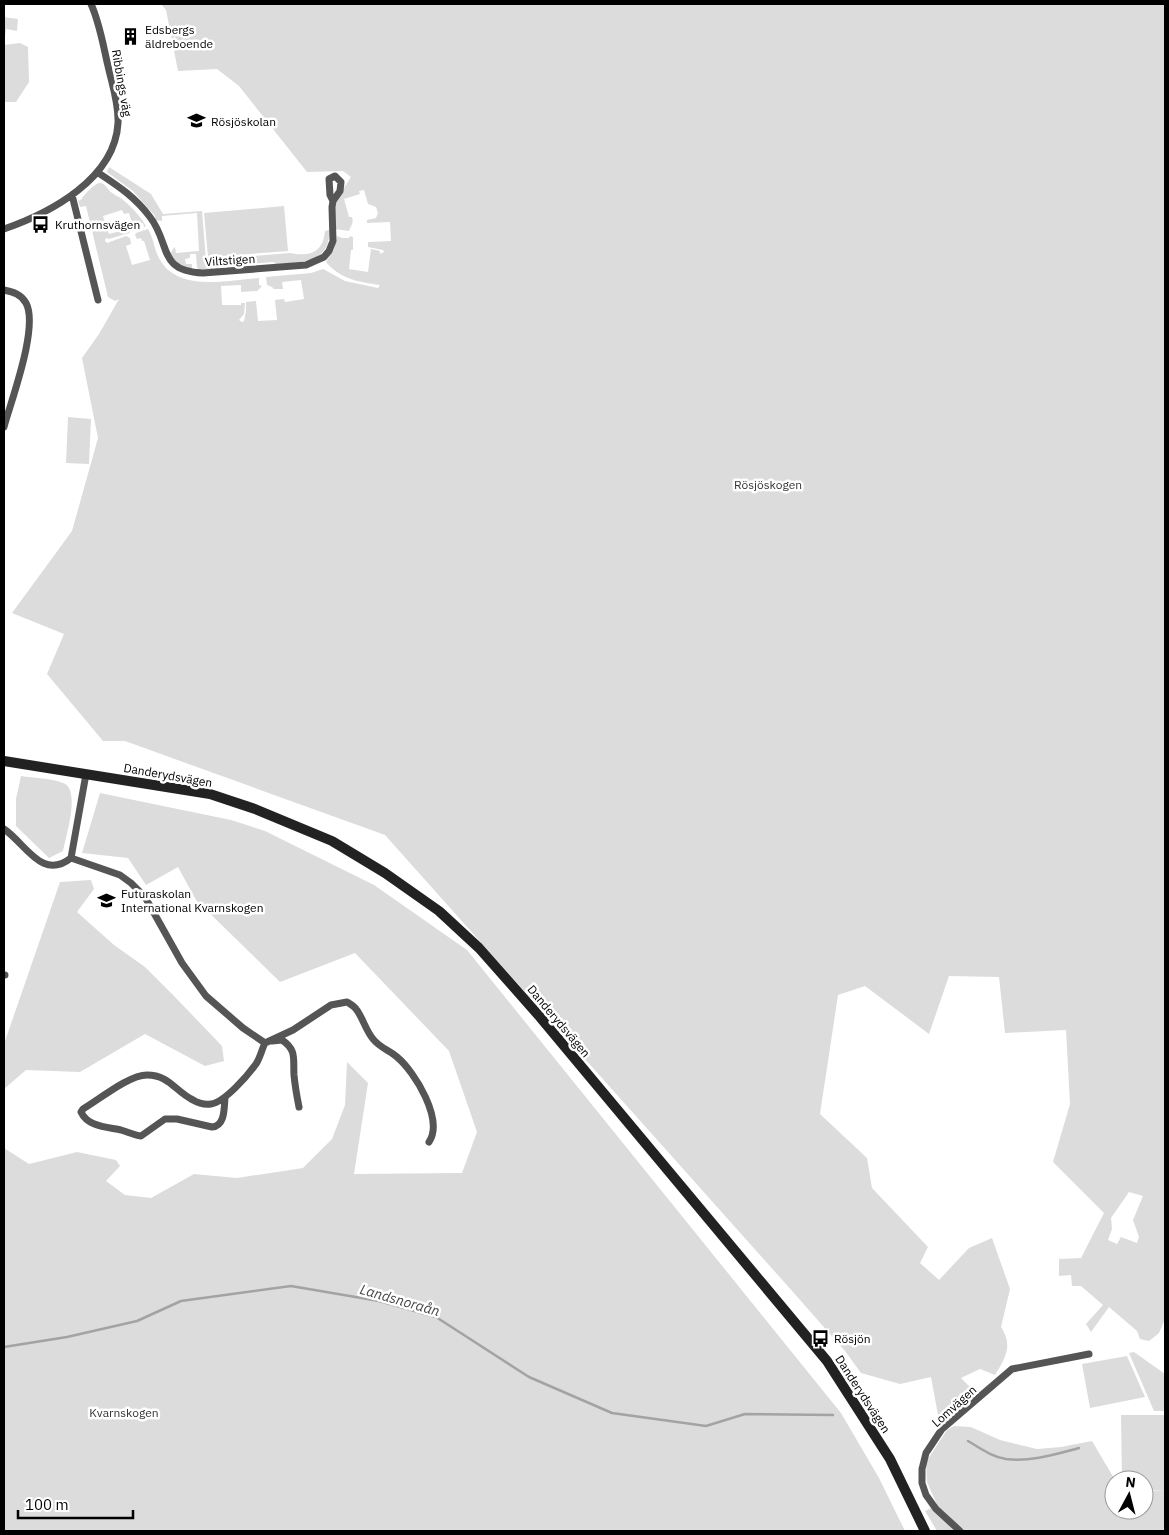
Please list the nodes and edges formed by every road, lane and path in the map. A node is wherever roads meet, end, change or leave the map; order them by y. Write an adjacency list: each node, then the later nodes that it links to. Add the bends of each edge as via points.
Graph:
1 (91, 4): 2 (street, Ribbings väg, via 100,23 118,123 113,146)
2 (97, 172): 3 (street, Ribbings väg); 4 (street, Viltstigen, via 134,197 158,230 167,256 173,264 190,273 315,262 324,257 332,241)
3 (72, 195): 5 (street, Ribbings väg, via 27,221); 7 (street)
4 (333, 201)
5 (4, 229)
6 (4, 290): 8 (street, via 16,293 26,304 29,314 23,360)
7 (98, 300)
8 (4, 427)
9 (4, 760): 10 (main road, Danderydsvägen)
10 (86, 774): 12 (street); 18 (main road, Danderydsvägen, via 210,794 255,809 332,842 386,873 439,911 479,948 540,1017 827,1362 890,1459)
11 (4, 828): 12 (street, via 36,859 52,867)
12 (71, 858): 13 (street, via 120,875 132,883 145,897 182,963 206,996)
13 (265, 1043): 14 (street, via 256,1063); 15 (street, via 282,1040 289,1045 295,1062); 16 (street, via 293,1030 331,1004 347,1002 357,1009 374,1041 407,1066 415,1079 433,1120 433,1136)
14 (225, 1098): 14 (street, via 212,1104 200,1103 166,1079 145,1075 127,1081 81,1112 91,1123 141,1136 165,1119 217,1126 224,1113)
15 (299, 1107)
16 (429, 1142)
17 (1089, 1354): 19 (street, Lomvägen, via 1012,1369 942,1429 926,1453 922,1483 936,1509)
18 (926, 1531)
19 (960, 1531)

